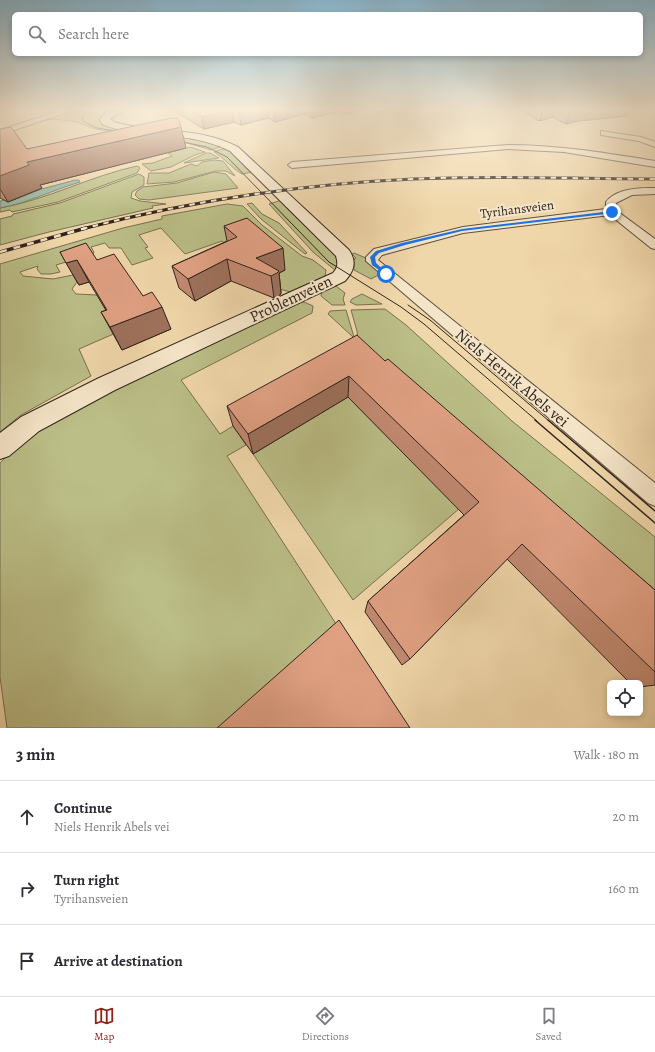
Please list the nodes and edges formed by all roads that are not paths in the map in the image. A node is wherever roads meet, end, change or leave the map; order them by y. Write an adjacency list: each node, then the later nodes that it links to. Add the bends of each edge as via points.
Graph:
1 (220, 143): 8 (street, Problemveien, via 229,146 244,157 343,254 347,261 346,268 339,277 107,384 30,424)
2 (655, 164): 3 (street, via 535,146)
3 (292, 165)
4 (655, 190): 5 (street, via 616,197 611,202)
5 (612, 212): 6 (street); 7 (street, Tyrihansveien, via 462,230 404,244 378,252)
6 (655, 245)
7 (372, 257): 9 (street, Niels Henrik Abels vei, via 374,264)
8 (0, 448)
9 (655, 496)

